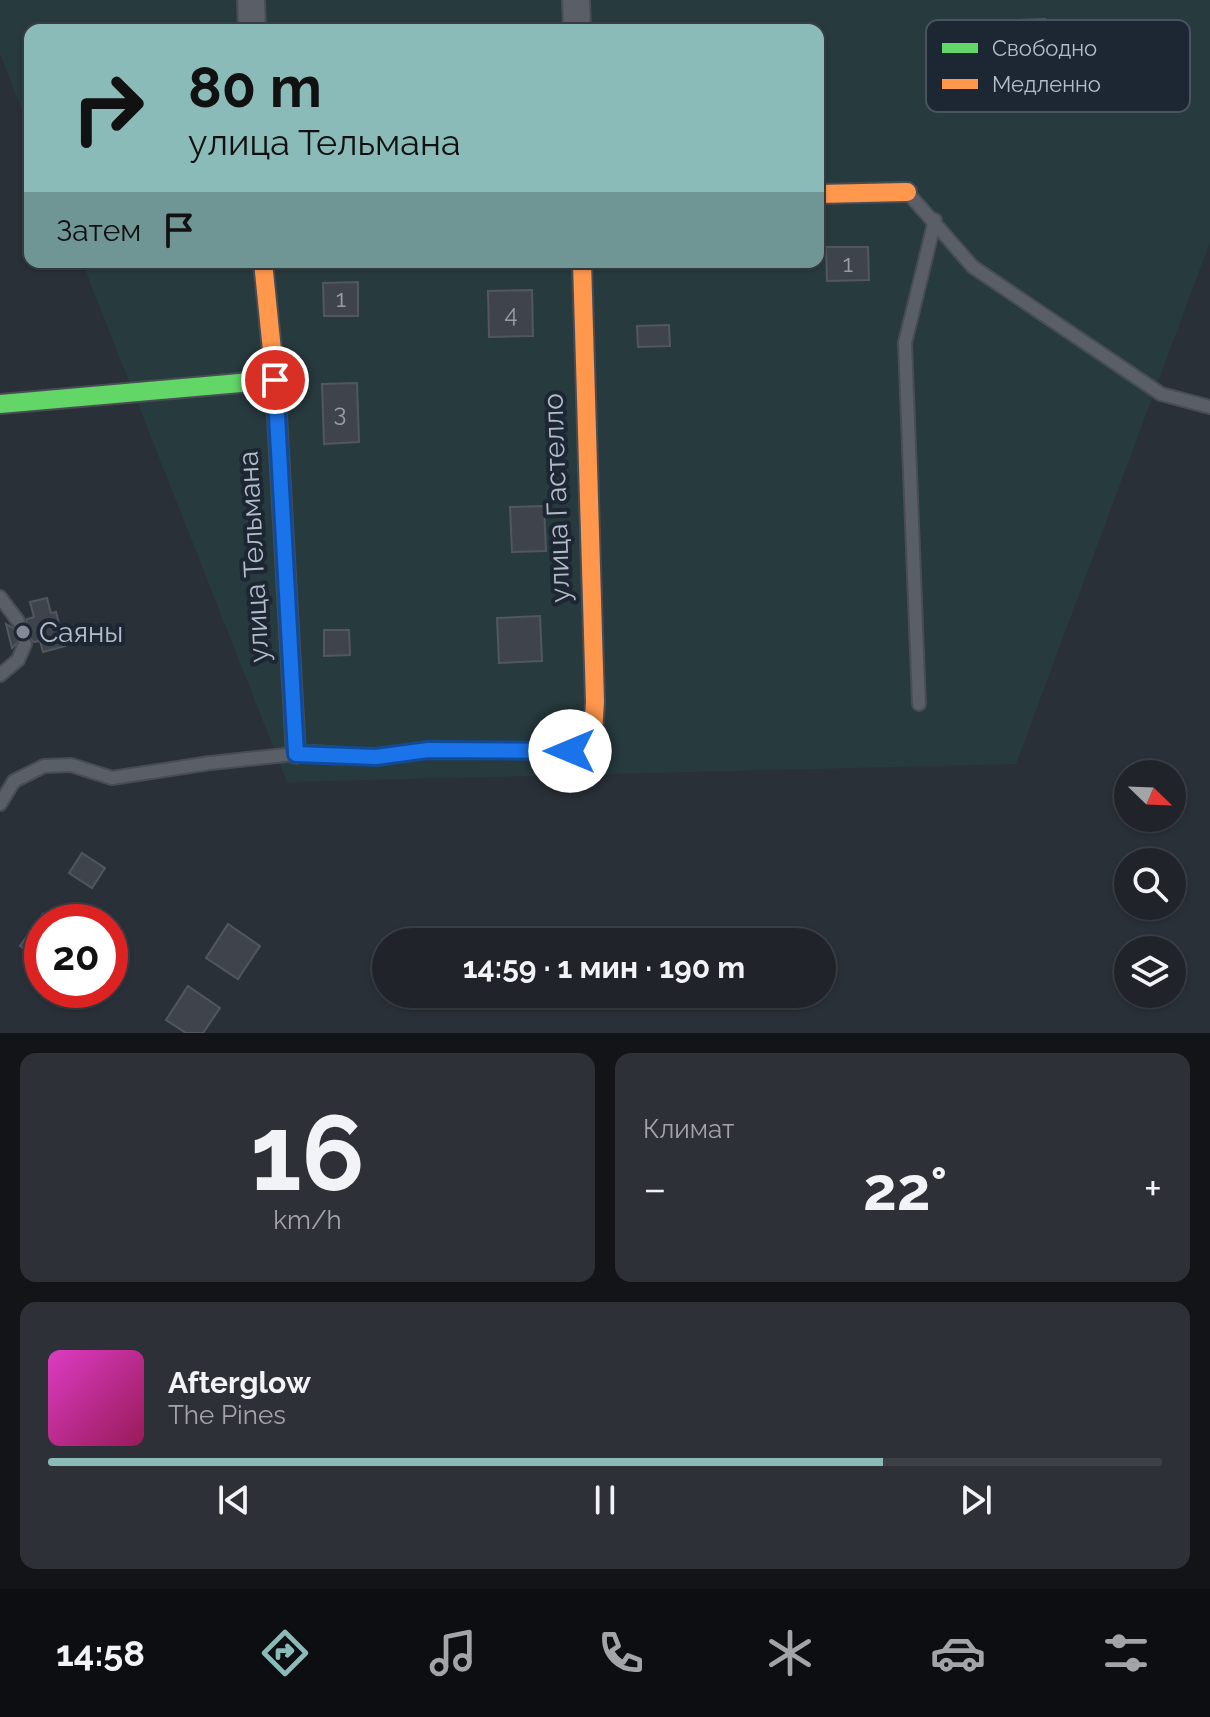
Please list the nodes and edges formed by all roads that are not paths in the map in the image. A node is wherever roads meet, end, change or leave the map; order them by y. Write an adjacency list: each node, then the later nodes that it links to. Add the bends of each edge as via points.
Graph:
1 (251, 0): 3 (street)
2 (576, 0): 4 (street)
3 (252, 24)
4 (577, 24)
5 (907, 192): 6 (street); 7 (lane)
6 (824, 194)
7 (935, 220): 12 (lane, via 973,267 1161,394); 17 (lane, via 905,343)
8 (264, 268): 10 (street, улица Тельмана)
9 (582, 268): 18 (street, улица Гастелло)
10 (275, 380): 11 (street); 19 (street, улица Тельмана)
11 (0, 404)
12 (1210, 407)
13 (0, 597): 14 (lane)
14 (18, 621)
15 (25, 644): 16 (lane, via 18,660)
16 (0, 675)
17 (919, 704)
18 (593, 732): 19 (lane, via 570,751)
19 (296, 754): 20 (lane, via 112,778 71,765 44,766 14,781)
20 (0, 804)

